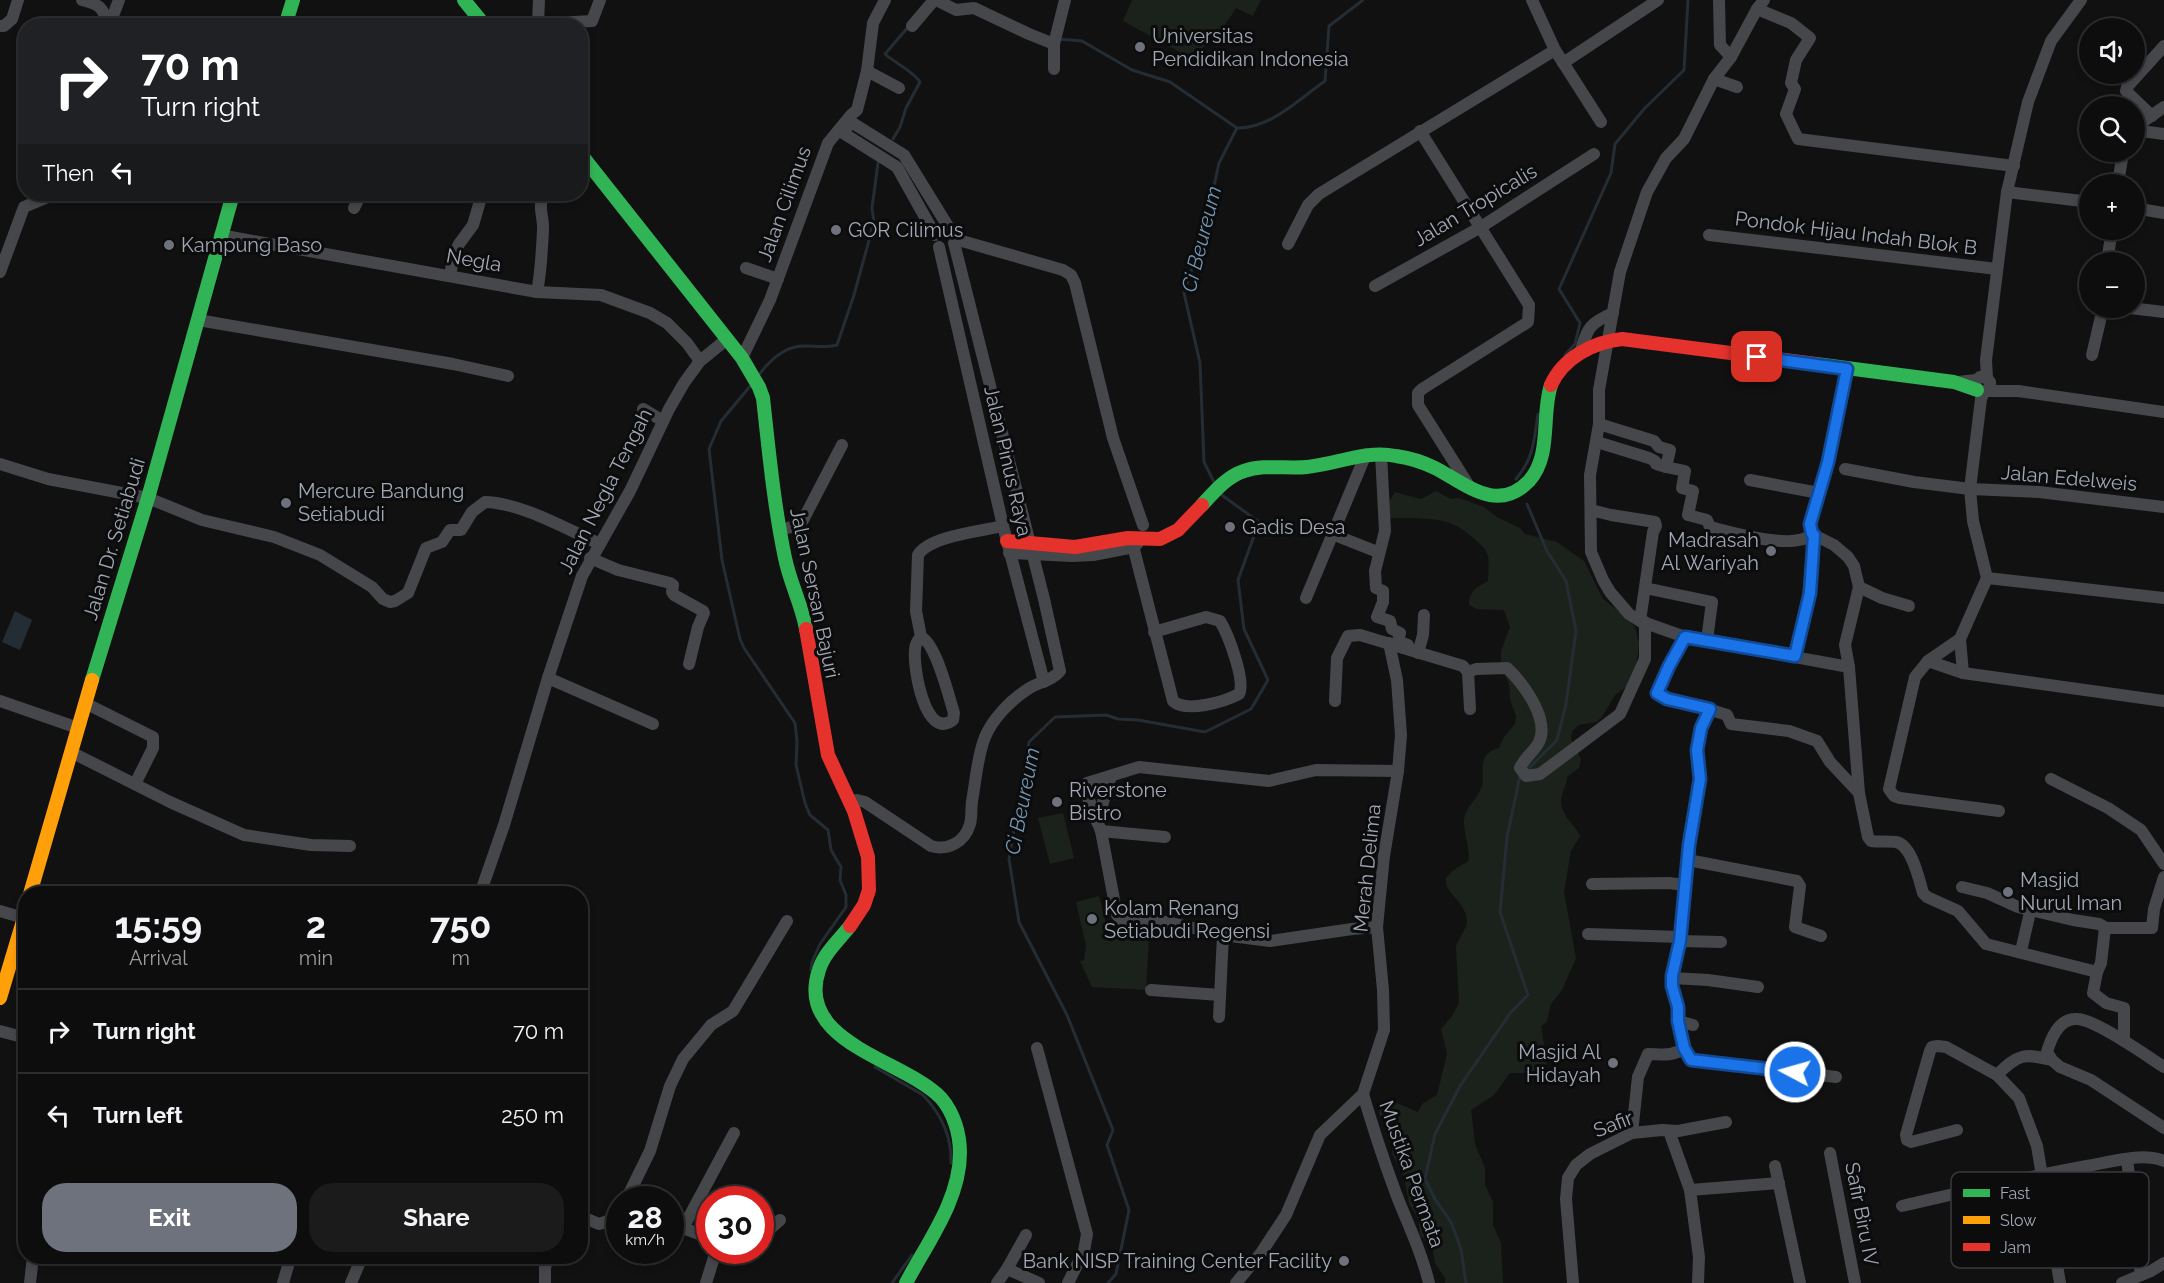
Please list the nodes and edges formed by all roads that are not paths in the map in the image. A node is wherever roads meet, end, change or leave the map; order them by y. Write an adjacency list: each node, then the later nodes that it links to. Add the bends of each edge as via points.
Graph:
1 (18, 0): 22 (street, via 12,19)
2 (82, 0): 16 (street, via 101,8)
3 (119, 0): 17 (street)
4 (293, 0): 18 (main road)
5 (464, 0): 19 (main road)
6 (540, 0): 20 (street)
7 (600, 0): 21 (street, via 592,21)
8 (885, 0): 30 (street, Jalan Cilimus, via 873,23)
9 (935, 0): 23 (street); 24 (street, via 957,10 975,8)
10 (1065, 0): 24 (street)
11 (1532, 0): 26 (street)
12 (1658, 0): 28 (street)
13 (1719, 0): 27 (street, via 1720,45)
14 (2081, 0): 43 (street, via 2051,41 2028,102)
15 (1760, 4): 27 (street); 43 (street, via 1810,38 1796,60 1791,83 1795,89 1786,114 1798,139)
16 (107, 18)
17 (111, 18)
18 (287, 18)
19 (479, 18)
20 (538, 18)
21 (588, 21)
22 (0, 26)
23 (912, 26)
24 (1054, 44): 29 (street)
25 (2164, 46): 35 (street, via 2126,91)
26 (1555, 50): 28 (street); 38 (street)
27 (1731, 57): 31 (street)
28 (1563, 63): 37 (street)
29 (1054, 69)
30 (867, 71): 33 (street); 64 (street, Jalan Cilimus, via 857,110 828,143)
31 (1714, 79): 32 (street); 69 (street, via 1684,139 1666,158 1647,192 1620,272)
32 (1737, 87)
33 (899, 88)
34 (2164, 107): 35 (street)
35 (2152, 116): 36 (street)
36 (2145, 121)
37 (1601, 122)
38 (1420, 131): 54 (street); 59 (street, via 1319,194 1308,205)
39 (2145, 131): 40 (street)
40 (2164, 134)
41 (1594, 154): 54 (street, Jalan Tropicalis)
42 (588, 164): 72 (main road, Jalan Sersan Bajuri)
43 (2014, 166): 44 (street)
44 (2007, 192): 50 (street); 61 (street)
45 (38, 201): 62 (street, via 24,207)
46 (231, 201): 55 (main road, Jalan Dr. Setiabudi)
47 (358, 201): 51 (street)
48 (480, 201): 63 (street, via 473,225 454,255)
49 (540, 201): 66 (street, via 544,229)
50 (2079, 201)
51 (354, 208)
52 (2145, 210): 53 (street)
53 (2164, 213)
54 (1481, 227): 65 (street, Jalan Tropicalis); 97 (street, via 1529,305 1529,320 1422,389 1417,400)
55 (220, 235): 63 (street, Negla); 71 (main road, Jalan Dr. Setiabudi)
56 (1709, 235): 61 (street, Pondok Hijau Indah Blok B)
57 (953, 237): 58 (street, via 949,248); 58 (street, via 940,228); 58 (street, Jalan Pinus Raya, via 903,155 851,122 843,133 897,167); 73 (street, Jalan Pinus Raya); 104 (street, via 1071,275 1113,438)
58 (937, 241): 74 (street, Jalan Pinus Raya)
59 (1287, 244)
60 (746, 268): 64 (street)
61 (1997, 269): 81 (street)
62 (0, 272)
63 (450, 275): 66 (street, Negla)
64 (778, 279): 77 (street, Jalan Cilimus)
65 (1375, 285)
66 (537, 292): 78 (street, Negla, via 601,295 650,313 667,323)
67 (2145, 310): 68 (street)
68 (2164, 312)
69 (1613, 313): 75 (street, via 1587,329); 87 (street, via 1599,390)
70 (2101, 318): 76 (street)
71 (198, 320): 80 (street); 99 (main road, Jalan Dr. Setiabudi)
72 (727, 339): 77 (main road, Jalan Sersan Bajuri); 78 (street, Jalan Negla Tengah)
73 (980, 345): 74 (street); 82 (street, Jalan Pinus Raya)
74 (963, 351): 83 (street, Jalan Pinus Raya)
75 (1580, 353): 79 (main road, via 1600,341 1622,339); 97 (main road, via 1560,369 1550,389 1542,451 1531,479 1520,489 1503,495)
76 (2092, 355)
77 (742, 358): 105 (main road, Jalan Sersan Bajuri, via 763,398)
78 (700, 361): 86 (street, Jalan Negla Tengah)
79 (1847, 369): 81 (main road); 98 (street)
80 (508, 376)
81 (1982, 387): 85 (street); 96 (street)
82 (992, 393): 83 (street); 101 (street, Jalan Pinus Raya)
83 (974, 397): 103 (street, Jalan Pinus Raya)
84 (643, 410): 86 (street)
85 (2164, 412)
86 (663, 421): 109 (street, Jalan Negla Tengah)
87 (1599, 424): 88 (street); 93 (street, via 1670,450)
88 (1597, 442): 93 (street); 102 (street, via 1590,475)
89 (842, 445): 105 (street, via 804,520)
90 (1366, 454): 91 (main road); 106 (street); 108 (main road, via 1306,467 1244,470 1232,476 1169,536)
91 (1381, 454): 97 (main road, via 1425,464); 128 (street, via 1385,531 1376,571 1376,588 1383,591 1377,617 1390,621 1400,633 1398,641)
92 (0, 464): 99 (street, via 48,479)
93 (1666, 467): 107 (street, via 1685,471 1682,488 1694,493 1688,515 1707,520 1710,527 1786,542)
94 (1845, 469): 96 (street, Jalan Edelweis)
95 (1750, 480): 98 (street)
96 (1970, 489): 100 (street, Jalan Edelweis, via 2039,492); 114 (street, via 1973,521)
97 (1472, 491)
98 (1819, 493): 107 (street, via 1810,524)
99 (148, 498): 109 (street, via 202,520 274,537 320,555 372,586 382,599 390,602 408,593 426,548 442,542 450,530 461,530 472,512 485,502 498,502); 140 (main road, Jalan Dr. Setiabudi)
100 (2164, 507)
101 (1020, 508): 103 (street); 111 (street, Jalan Pinus Raya)
102 (1591, 510): 115 (street, via 1655,522); 121 (street, via 1592,552 1603,580 1629,614)
103 (1002, 520): 110 (street, Jalan Pinus Raya); 123 (street, via 944,539 919,552 916,611)
104 (1143, 525)
105 (779, 530): 151 (main road, Jalan Sersan Bajuri, via 804,615 828,758)
106 (1332, 534): 112 (street); 117 (street)
107 (1813, 534): 116 (street, via 1848,557); 129 (street, via 1810,593)
108 (1136, 541): 111 (main road); 122 (street)
109 (600, 544): 113 (street, Jalan Negla Tengah)
110 (1008, 547): 111 (main road); 136 (street, Jalan Pinus Raya)
111 (1030, 549): 136 (street, Jalan Pinus Raya, via 1060,667 1056,675)
112 (1376, 551)
113 (591, 558): 131 (street, via 618,570 670,583 674,595 703,611); 135 (street, Jalan Negla Tengah)
114 (1987, 578): 118 (street); 125 (street)
115 (1645, 588): 121 (street); 126 (street, via 1713,602)
116 (1859, 588): 119 (street); 132 (street, via 1845,645)
117 (1306, 598)
118 (2164, 598)
119 (1909, 606)
120 (1424, 615): 128 (street)
121 (1642, 621): 124 (street); 133 (street, via 1645,659 1620,714 1540,774 1523,772 1524,760 1541,738 1540,715 1515,675 1507,668)
122 (1154, 632): 122 (street, via 1173,701 1178,705 1192,707 1239,694 1241,685 1235,659 1220,621 1206,617)
123 (921, 637): 123 (street, via 933,650 954,713 948,723 936,723 926,708 915,662 915,648)
124 (1685, 637): 126 (street); 142 (street, via 1657,693)
125 (1960, 639): 130 (street); 134 (street)
126 (1707, 640): 129 (street)
127 (1389, 644): 128 (street); 138 (street, via 1360,635 1348,636 1337,658); 146 (street, Merah Delima, via 1401,716)
128 (1419, 650): 133 (street, via 1463,666)
129 (1795, 656): 132 (street)
130 (1928, 661): 134 (street); 152 (street, via 1915,676 1889,789 1900,798)
131 (689, 664)
132 (1849, 667): 150 (street)
133 (1468, 672): 141 (street)
134 (1963, 673): 139 (street)
135 (548, 678): 143 (street); 162 (street, Jalan Negla Tengah)
136 (1044, 682): 151 (street, via 1007,707 986,735 970,825 958,843 931,846 865,802)
137 (0, 701): 144 (street)
138 (1335, 701)
139 (2164, 701)
140 (85, 703): 144 (main road, Jalan Dr. Setiabudi); 149 (street, via 153,737 153,748)
141 (1470, 709)
142 (1710, 709): 150 (street, via 1727,715 1731,724 1789,731 1817,741 1830,762); 156 (street, via 1697,750 1700,779)
143 (653, 724)
144 (78, 728): 145 (main road, Jalan Dr. Setiabudi)
145 (71, 752): 149 (street); 161 (main road, Jalan Dr. Setiabudi)
146 (1398, 771): 147 (street, via 1316,770 1269,781 1139,767); 168 (street, Merah Delima)
147 (1111, 776): 153 (street); 153 (street, via 1084,788)
148 (2051, 779): 157 (street, via 2141,830)
149 (135, 784): 155 (street, via 244,835 311,845)
150 (1859, 793): 176 (street, via 1868,837 1871,841 1904,845 1927,897 1959,911 1986,944)
151 (850, 802): 235 (main road, Jalan Sersan Bajuri, via 859,822 870,888 865,904 821,962 815,980 816,1000 824,1020 850,1044 933,1091 948,1108 958,1129 959,1167 952,1193)
152 (1999, 812)
153 (1099, 826): 154 (street); 171 (street, via 1119,918 1167,922)
154 (1165, 837)
155 (350, 846)
156 (1688, 860): 160 (street); 172 (street, via 1797,881 1800,886 1795,927)
157 (2164, 864)
158 (2164, 877): 169 (street, via 2152,928)
159 (1592, 884): 160 (street)
160 (1684, 885): 174 (street)
161 (32, 886)
162 (483, 886)
163 (1962, 887): 164 (street)
164 (2031, 908): 169 (street); 176 (street)
165 (0, 911): 166 (street)
166 (18, 913)
167 (787, 921): 210 (street, via 733,1011 711,1026 683,1059 670,1086 650,1151)
168 (1377, 927): 171 (street, via 1270,941); 195 (street, Merah Delima, via 1384,1030)
169 (2106, 928): 177 (street, via 2102,963)
170 (1588, 934): 174 (street)
171 (1223, 935): 181 (street)
172 (1821, 936)
173 (18, 938): 182 (main road)
174 (1680, 939): 175 (street); 178 (street)
175 (1721, 942)
176 (2021, 951): 177 (street)
177 (2097, 972): 188 (street, via 2093,993 2106,1003 2124,1008)
178 (1672, 978): 179 (street); 184 (street)
179 (1758, 987)
180 (1151, 990): 181 (street)
181 (1220, 995): 183 (street)
182 (0, 998)
183 (1219, 1017)
184 (1678, 1021): 185 (street); 190 (street)
185 (1693, 1025)
186 (0, 1031): 187 (street)
187 (18, 1036)
188 (2124, 1041): 191 (street, via 2078,1018 2064,1022 2052,1037 2047,1052); 192 (street)
189 (1037, 1048): 238 (street, via 1087,1234 1084,1251)
190 (1684, 1048): 194 (street, via 1691,1060); 200 (street, via 1670,1055 1648,1054 1642,1063)
191 (2052, 1060): 193 (street, via 2029,1054); 197 (street, via 2091,1080)
192 (2164, 1067)
193 (1997, 1075): 198 (street, via 1946,1047 1932,1047 1907,1140); 206 (street, via 2019,1098 2037,1146)
194 (1836, 1077)
195 (1363, 1094): 239 (street, Mustika Permata, via 1320,1135 1286,1215); 240 (street, Mustika Permata)
196 (1725, 1122): 199 (street, Safir)
197 (2164, 1128)
198 (1957, 1130)
199 (1669, 1131): 200 (street, Safir); 211 (street)
200 (1632, 1132): 241 (street, Safir, via 1590,1154 1568,1178)
201 (734, 1133): 214 (street)
202 (1830, 1153): 244 (street, Safir Biru IV)
203 (2127, 1159): 204 (street, via 2150,1157); 207 (street); 208 (street)
204 (2164, 1161)
205 (1776, 1166): 209 (street)
206 (2042, 1172)
207 (2053, 1172)
208 (2129, 1172)
209 (1779, 1183): 211 (street); 243 (street)
210 (633, 1186)
211 (1690, 1190): 242 (street, via 1699,1257)
212 (1951, 1195): 213 (street)
213 (1902, 1206)
214 (684, 1215)
215 (588, 1219): 217 (street)
216 (780, 1220): 218 (street)
217 (606, 1223)
218 (774, 1225)
219 (1026, 1235): 228 (street)
220 (2164, 1263): 229 (street)
221 (32, 1264): 230 (street)
222 (359, 1264): 232 (street)
223 (546, 1264): 233 (street)
224 (712, 1264): 234 (street)
225 (288, 1266): 231 (street)
226 (2058, 1268): 245 (street)
227 (2140, 1268): 229 (street)
228 (1007, 1269): 236 (street); 237 (street)
229 (2141, 1275): 246 (street)
230 (30, 1283)
231 (283, 1283)
232 (351, 1283)
233 (545, 1283)
234 (705, 1283)
235 (906, 1283)
236 (997, 1283)
237 (1039, 1283)
238 (1068, 1283)
239 (1236, 1283)
240 (1429, 1283)
241 (1573, 1283)
242 (1698, 1283)
243 (1800, 1283)
244 (1855, 1283)
245 (2060, 1283)
246 (2122, 1283)

